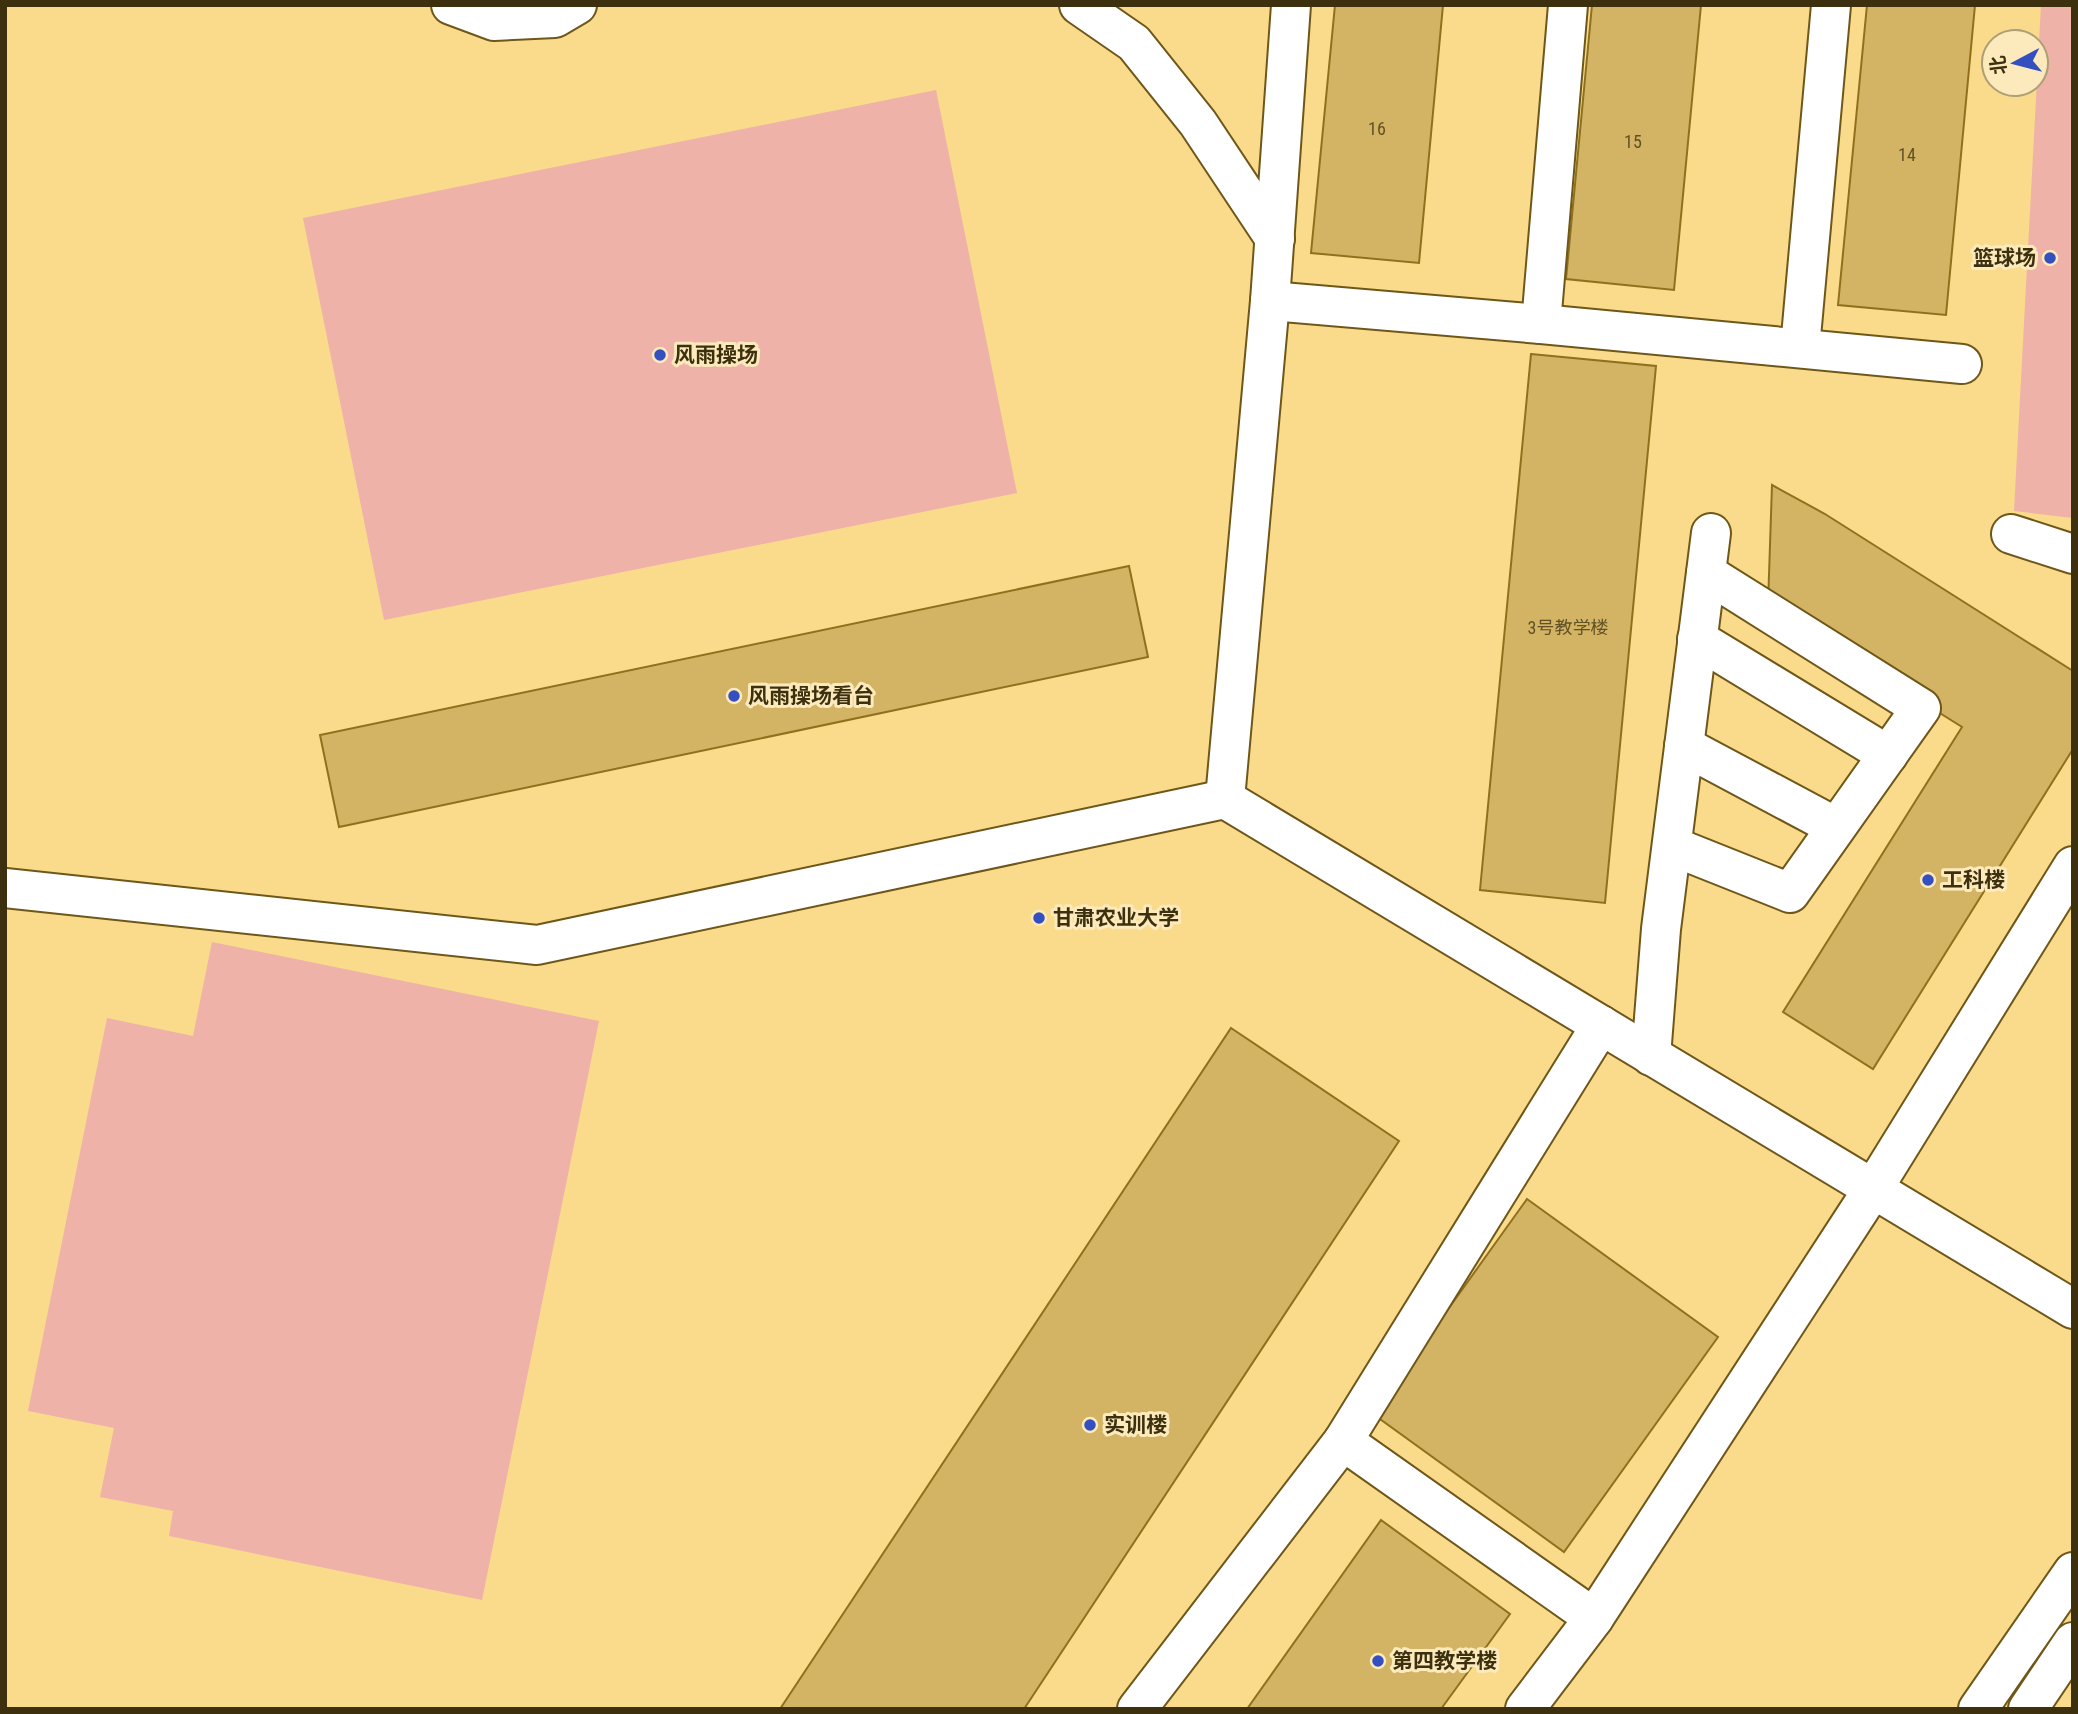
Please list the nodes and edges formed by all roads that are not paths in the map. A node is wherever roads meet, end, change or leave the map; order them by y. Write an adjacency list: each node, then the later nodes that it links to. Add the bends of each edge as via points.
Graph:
1 (451, 5): 2 (main road, via 494,21 555,18)
2 (577, 5)
3 (1079, 5): 7 (main road, via 1135,43 1198,123)
4 (1291, 5): 7 (main road)
5 (1568, 5): 9 (main road)
6 (1831, 5): 10 (main road)
7 (1275, 239): 8 (main road)
8 (1270, 301): 9 (main road); 19 (main road)
9 (1542, 324): 10 (main road)
10 (1800, 348): 11 (main road)
11 (1962, 364)
12 (1711, 533): 15 (main road)
13 (2011, 534): 14 (main road)
14 (2073, 554)
15 (1706, 573): 16 (main road); 18 (main road, via 1921,708)
16 (1697, 639): 17 (main road); 18 (main road)
17 (1684, 746): 20 (main road); 21 (main road)
18 (1888, 755): 20 (main road)
19 (1225, 799): 23 (main road, via 537,944); 24 (main road)
20 (1836, 827): 21 (main road, via 1790,892)
21 (1672, 846): 25 (main road)
22 (2073, 866): 26 (main road)
23 (5, 888)
24 (1601, 1025): 25 (main road); 28 (main road)
25 (1651, 1056): 26 (main road)
26 (1873, 1189): 27 (main road); 30 (main road)
27 (2073, 1309)
28 (1343, 1441): 30 (main road); 32 (main road)
29 (2073, 1572): 34 (main road)
30 (1594, 1618): 33 (main road)
31 (2073, 1642): 35 (main road)
32 (1137, 1709)
33 (1525, 1709)
34 (1978, 1709)
35 (2028, 1709)

